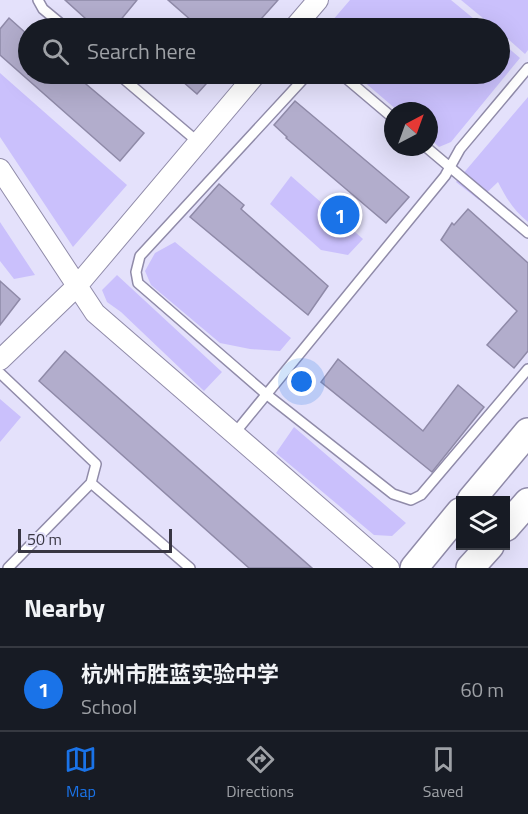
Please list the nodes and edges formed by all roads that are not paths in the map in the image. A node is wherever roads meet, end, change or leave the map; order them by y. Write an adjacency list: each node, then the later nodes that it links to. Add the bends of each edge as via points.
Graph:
1 (38, 0): 3 (lane)
2 (318, 0): 4 (street)
3 (54, 18)
4 (303, 18)
5 (528, 68): 13 (lane)
6 (130, 84): 11 (lane)
7 (247, 84): 11 (street)
8 (299, 84): 20 (lane, via 140,256 136,272 138,283)
9 (353, 84): 10 (lane)
10 (384, 110)
11 (198, 142): 16 (street)
12 (436, 156): 13 (lane)
13 (449, 167): 15 (lane); 20 (lane)
14 (0, 169): 16 (street)
15 (528, 233)
16 (77, 286): 17 (street); 22 (street, via 95,313)
17 (0, 360)
18 (528, 369): 20 (lane, via 421,495 411,500 393,494)
19 (0, 373): 23 (lane, via 96,464)
20 (266, 394): 22 (lane)
21 (528, 432): 24 (main road)
22 (234, 434): 31 (street)
23 (91, 483): 29 (lane); 30 (lane)
24 (475, 496)
25 (528, 502): 27 (main road)
26 (456, 517): 32 (main road)
27 (510, 522)
28 (486, 550): 33 (main road)
29 (8, 568)
30 (190, 568)
31 (389, 568)
32 (414, 568)
33 (470, 568)

